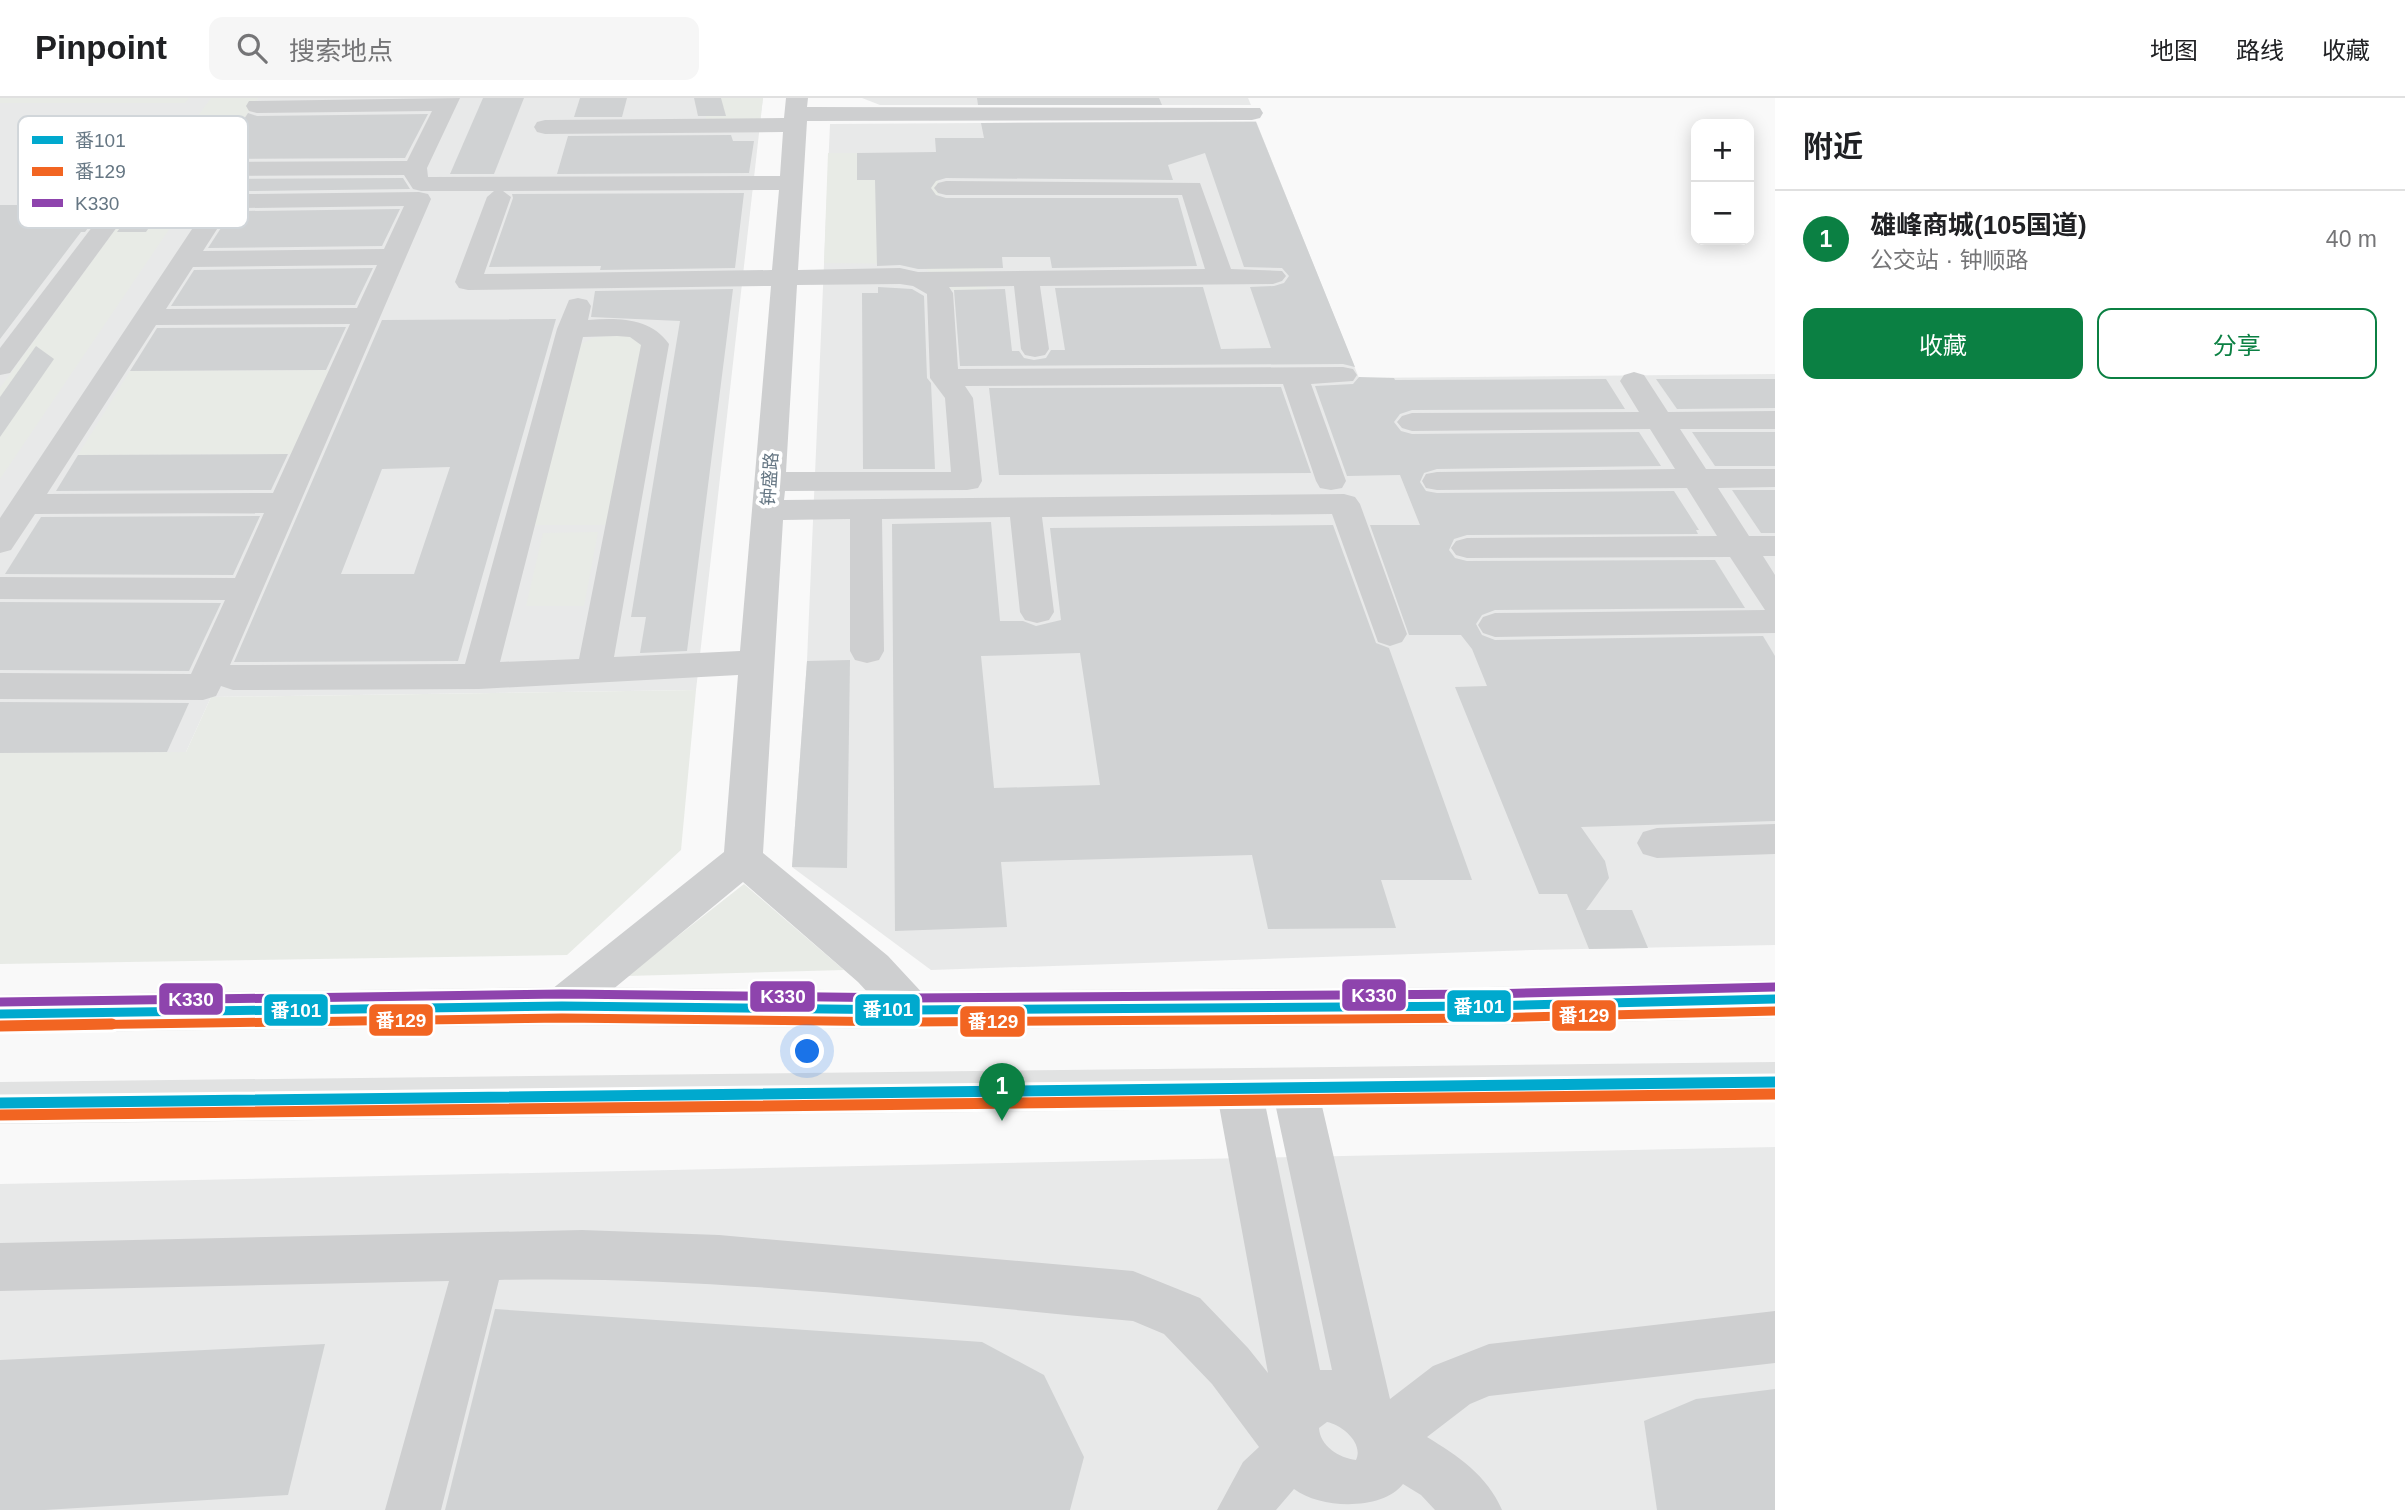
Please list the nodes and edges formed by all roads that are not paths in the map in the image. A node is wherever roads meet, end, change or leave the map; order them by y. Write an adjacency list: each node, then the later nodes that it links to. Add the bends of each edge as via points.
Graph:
1 (849, 98): 6 (street)
2 (448, 101): 3 (street); 9 (street)
3 (257, 106)
4 (1183, 106): 5 (street); 6 (street)
5 (1252, 113)
6 (801, 117): 7 (street); 8 (street, via 548,119); 11 (street, 钟盛路)
7 (1204, 130)
8 (533, 161)
9 (415, 168): 10 (street); 11 (street, via 416,179 428,186)
10 (248, 169)
11 (791, 183): 22 (street, 钟盛路)
12 (946, 188): 19 (street, via 1192,188)
13 (499, 197): 24 (street, via 468,282)
14 (248, 203): 17 (street, via 419,199)
15 (104, 228): 29 (street)
16 (205, 228): 18 (street)
17 (393, 257): 18 (street); 25 (street)
18 (185, 259): 26 (street)
19 (1220, 276): 20 (street); 21 (street)
20 (1273, 276)
21 (1026, 277): 23 (street); 28 (street)
22 (784, 278): 23 (street); 24 (street); 41 (street, 钟盛路)
23 (920, 279): 32 (street, via 940,293)
24 (585, 281): 27 (street)
25 (367, 316): 26 (street); 42 (street)
26 (147, 317): 43 (street)
27 (571, 329): 59 (street, via 640,331 656,344); 60 (street)
28 (1035, 349)
29 (0, 367)
30 (1343, 375): 31 (street)
31 (1294, 376): 32 (street); 39 (street)
32 (944, 378): 41 (street, via 959,398 967,481)
33 (1634, 381): 35 (street)
34 (1775, 419): 35 (street)
35 (1659, 420): 36 (street); 37 (street)
36 (1412, 422)
37 (1696, 478): 38 (street); 40 (street); 47 (street)
38 (1775, 478)
39 (1331, 481)
40 (1437, 481)
41 (769, 496): 45 (street); 58 (street, 钟盛路)
42 (285, 503): 43 (street); 51 (street)
43 (25, 505): 46 (street)
44 (1025, 507): 45 (street); 53 (street); 56 (street, via 1343,504)
45 (866, 508): 57 (street)
46 (0, 542)
47 (1740, 546): 48 (street); 49 (street); 52 (street)
48 (1775, 546)
49 (1467, 548)
50 (0, 588): 51 (street)
51 (246, 589): 62 (street, via 203,687)
52 (1775, 601)
53 (1037, 612)
54 (1775, 621): 55 (street)
55 (1495, 625)
56 (1390, 634)
57 (867, 651)
58 (757, 663): 59 (street); 65 (street, 钟盛路)
59 (594, 670): 60 (street)
60 (479, 676): 61 (street)
61 (233, 677)
62 (0, 686)
63 (1775, 839): 64 (street)
64 (1657, 843)
65 (743, 859): 67 (street); 68 (street, via 873,969)
66 (1775, 999): 68 (highway)
67 (562, 1006): 68 (highway); 69 (highway)
68 (911, 1010)
69 (0, 1014)
70 (1775, 1082): 72 (highway)
71 (1239, 1089): 72 (highway); 73 (highway); 78 (street)
72 (1295, 1090): 77 (street)
73 (0, 1103)
74 (481, 1255): 75 (street); 78 (street, via 719,1259 1133,1296 1182,1316); 79 (street)
75 (0, 1267)
76 (1775, 1337): 77 (street, via 1489,1370)
77 (1375, 1427): 78 (street, via 1339,1397 1324,1395 1311,1399); 78 (street, via 1384,1458 1380,1473 1372,1484 1353,1492 1330,1488 1315,1479); 81 (street, via 1440,1476)
78 (1298, 1429): 80 (street)
79 (413, 1510)
80 (1245, 1510)
81 (1474, 1510)

